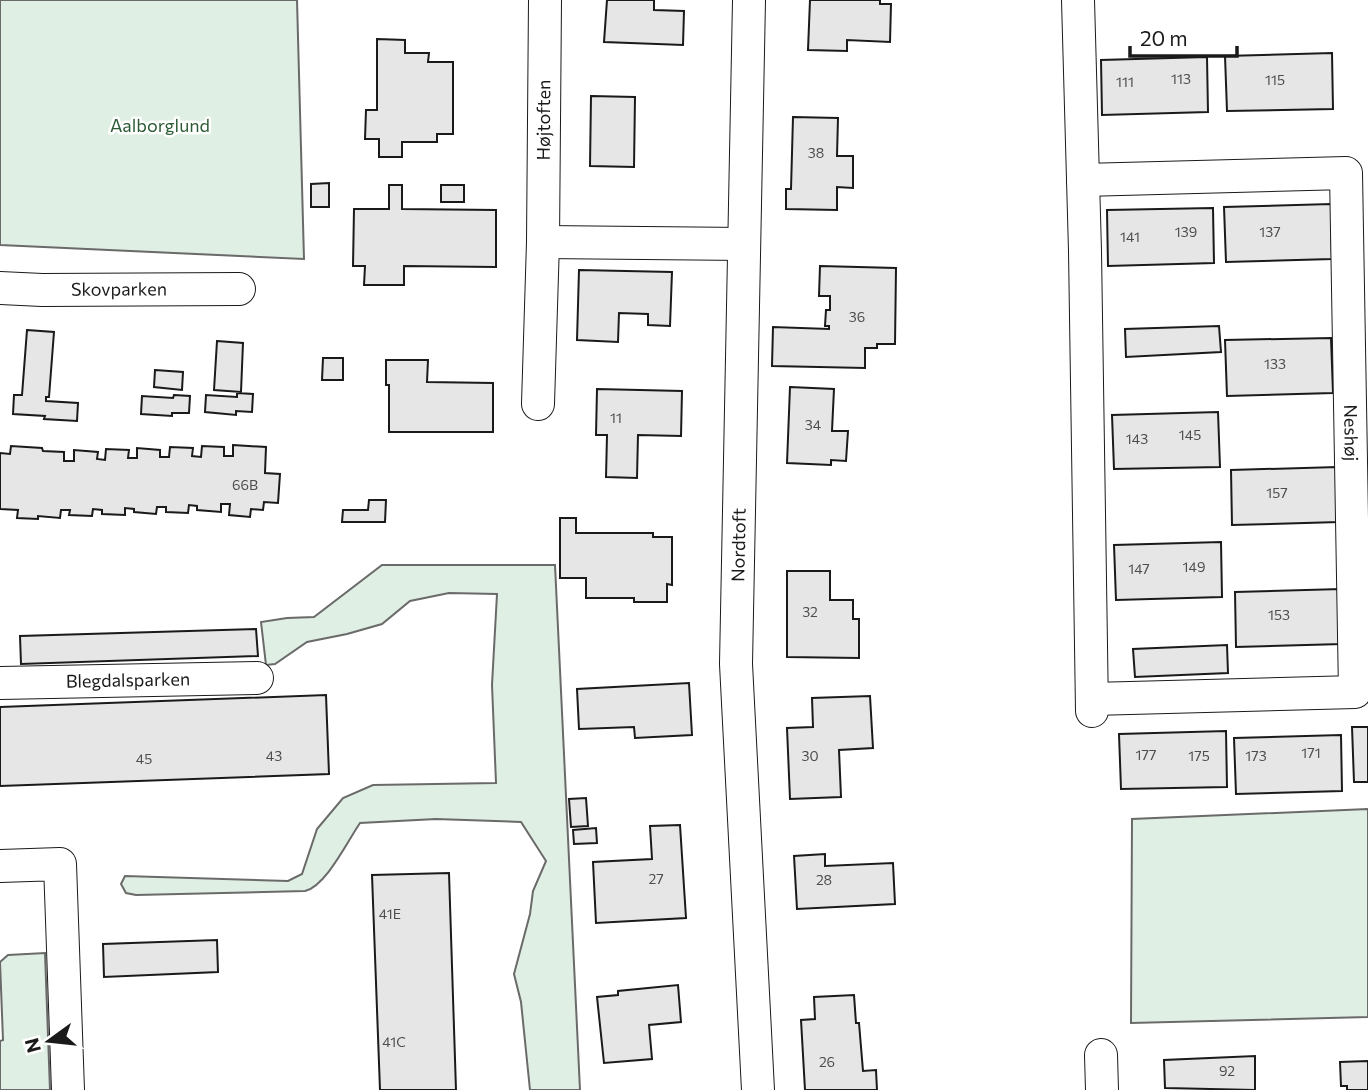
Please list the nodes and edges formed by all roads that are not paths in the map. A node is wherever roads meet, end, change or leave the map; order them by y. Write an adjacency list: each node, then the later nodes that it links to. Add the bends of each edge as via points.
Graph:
1 (545, 0): 5 (street, Højtoften)
2 (749, 0): 6 (street, Nordtoft)
3 (1077, 0): 4 (street, Neshøj)
4 (1083, 180): 4 (street, Neshøj, via 1092,705 1355,692 1346,173)
5 (543, 242): 6 (street); 9 (street, Højtoften)
6 (744, 244): 15 (street, Nordtoft, via 736,664)
7 (0, 288): 8 (street, Skovparken)
8 (239, 289)
9 (538, 404)
10 (257, 678): 11 (street, Blegdalsparken)
11 (0, 683)
12 (0, 866): 14 (street, via 60,864)
13 (1101, 1055): 16 (street)
14 (68, 1090)
15 (758, 1090)
16 (1102, 1090)

